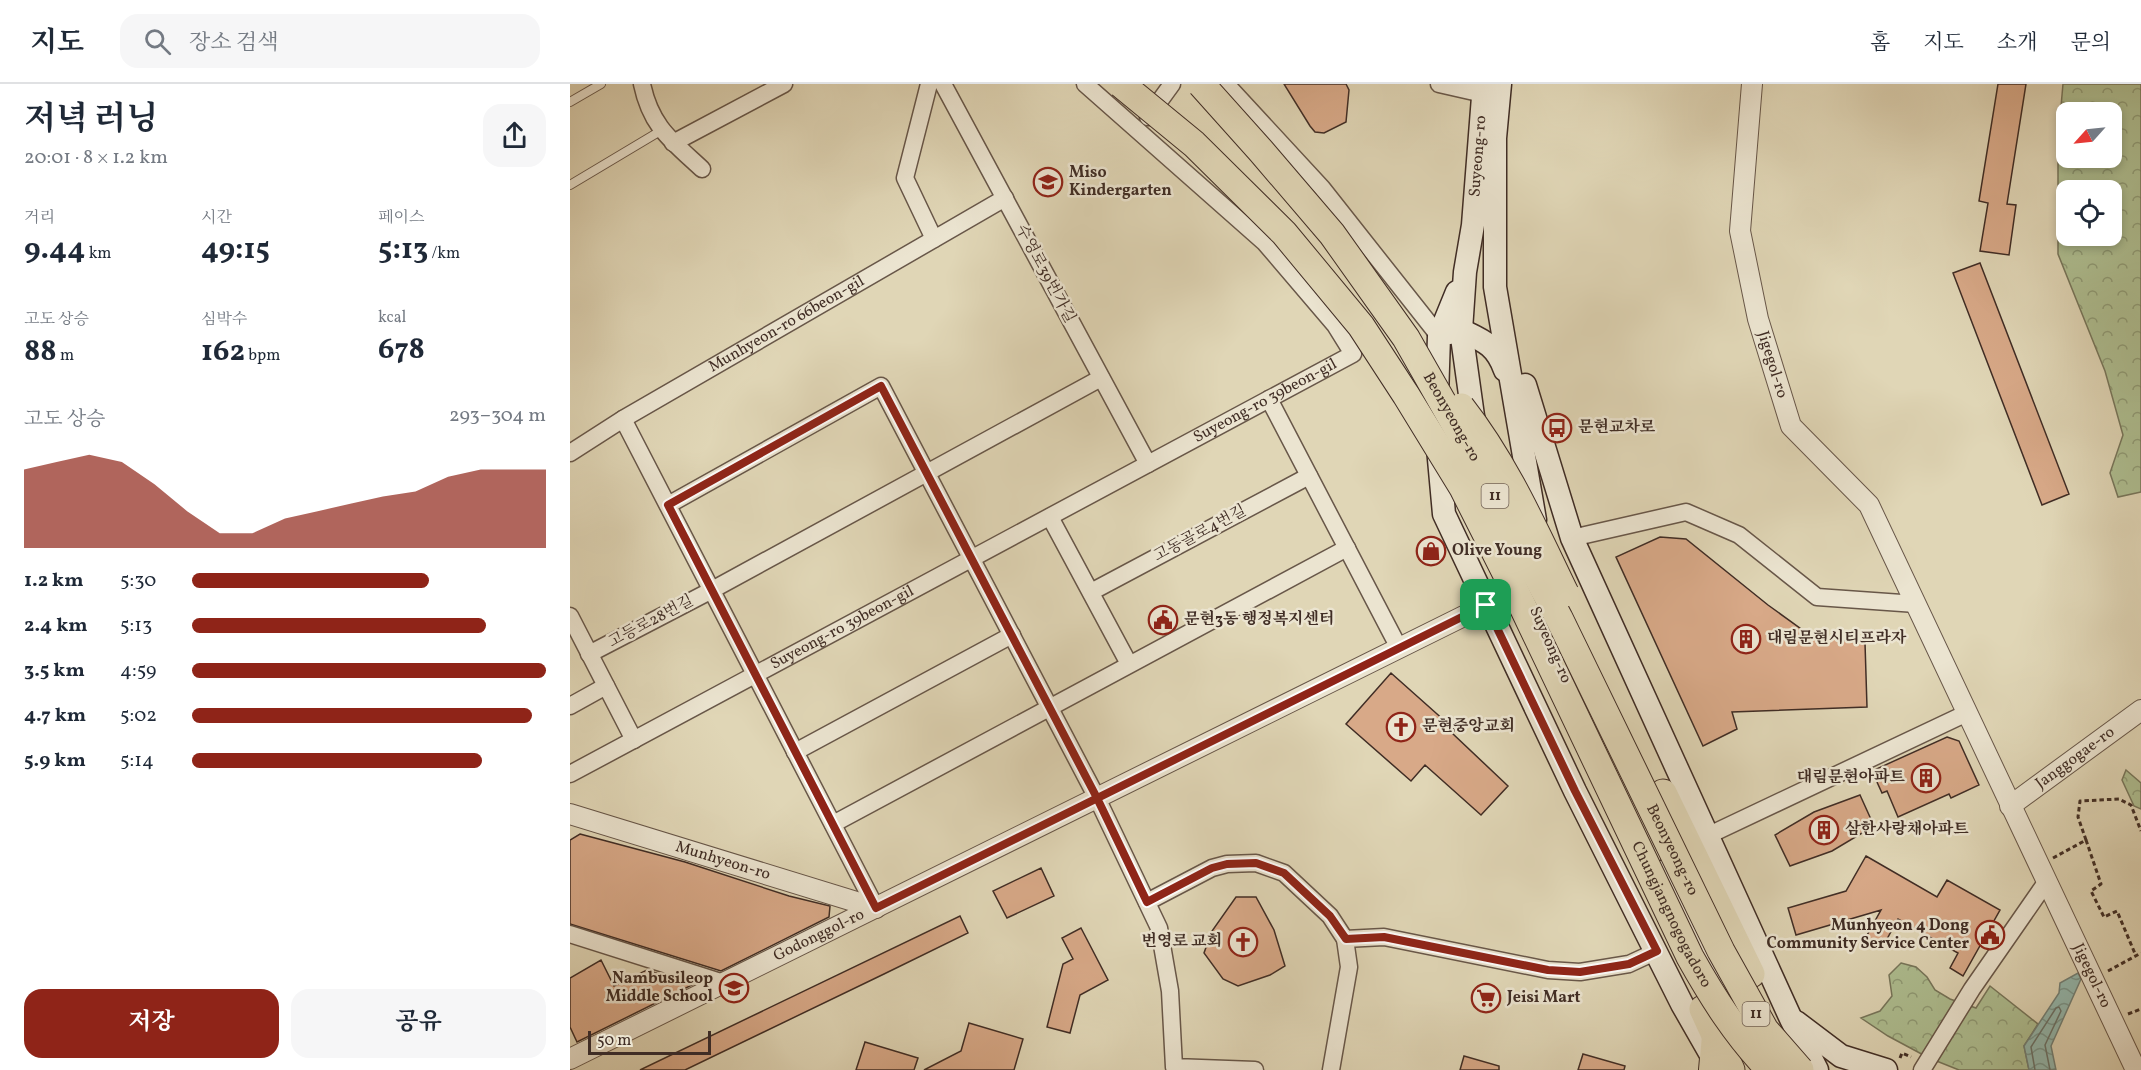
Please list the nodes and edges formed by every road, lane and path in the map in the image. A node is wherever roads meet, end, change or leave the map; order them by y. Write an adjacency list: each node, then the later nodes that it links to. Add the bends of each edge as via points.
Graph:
1 (601, 84): 14 (lane)
2 (642, 84): 16 (street, via 648,108)
3 (784, 84): 17 (street)
4 (929, 84): 21 (street, via 905,178)
5 (943, 84): 20 (street, 수영로39번가길)
6 (1085, 84): 15 (street)
7 (1121, 84): 23 (highway, Beonyeong-ro / 11, bridge, via 1194,144 1284,233)
8 (1172, 84): 15 (street)
9 (1201, 84): 25 (highway, Beonyeong-ro / 11, bridge, via 1332,234)
10 (1226, 84): 24 (street)
11 (1439, 84): 13 (street)
12 (1752, 84): 41 (street, Jigegol-ro, via 1740,231 1758,319 1791,426 1869,506)
13 (1489, 87): 22 (main road, Suyeong-ro, via 1495,138); 24 (main road, Suyeong-ro, via 1473,225)
14 (570, 102)
15 (1138, 129): 28 (street, Suyeong-ro 39beon-gil, via 1265,243 1335,325 1353,354)
16 (662, 130): 17 (street); 19 (lane)
17 (674, 143): 18 (street)
18 (702, 169)
19 (570, 185)
20 (1005, 198): 21 (street, Munhyeon-ro 66beon-gil); 26 (street, 수영로39번가길)
21 (934, 239): 29 (street, Munhyeon-ro 66beon-gil)
22 (1494, 267): 27 (main road, Suyeong-ro); 36 (main road, Suyeong-ro)
23 (1361, 326): 55 (highway, Beonyeong-ro / 11, bridge, via 1462,488); 79 (highway, bridge, via 1418,433 1703,1009)
24 (1450, 333): 27 (main road, via 1484,341 1499,354); 42 (main road, via 1437,423 1443,514); 82 (main road, Suyeong-ro, via 1514,561 1550,648 1708,978)
25 (1406, 338): 71 (highway, Beonyeong-ro / 11, bridge, via 1554,608); 74 (highway, bridge, via 1483,435 1532,523)
26 (1101, 378): 31 (street, 수영로39번가길); 32 (street)
27 (1513, 391): 84 (main road, Suyeong-ro, via 1545,577 1588,690 1628,787 1703,946)
28 (1269, 399): 31 (street, Suyeong-ro 39beon-gil); 33 (street)
29 (624, 419): 30 (street, Munhyeon-ro 66beon-gil); 34 (street, 고등로28번길)
30 (570, 453)
31 (1148, 464): 35 (street, Suyeong-ro 39beon-gil)
32 (926, 472): 34 (street, via 881,386); 38 (street); 39 (street)
33 (1309, 476): 37 (street); 40 (street, 고동골로4번길)
34 (668, 505): 39 (street, 고등로28번길)
35 (1050, 517): 38 (street, Suyeong-ro 39beon-gil); 40 (street)
36 (1572, 538): 41 (street, via 1686,512 1739,535 1817,597); 63 (main road, Suyeong-ro)
37 (1347, 548): 45 (street); 47 (street)
38 (972, 559): 44 (street); 48 (street, Suyeong-ro 39beon-gil)
39 (712, 590): 46 (street, 고등로28번길); 48 (street, 고등로28번길)
40 (1091, 592): 47 (street)
41 (1916, 604): 53 (street, Jigegol-ro)
42 (1486, 605): 45 (street, Godonggol-ro); 70 (main road)
43 (570, 616): 46 (street)
44 (1012, 635): 51 (street); 56 (street)
45 (1399, 648): 58 (street, Godonggol-ro)
46 (589, 654): 49 (street)
47 (1129, 664): 51 (street)
48 (756, 675): 54 (street, Suyeong-ro 39beon-gil); 56 (street, 고등로28번길)
49 (606, 686): 50 (street); 54 (street)
50 (570, 706)
51 (1050, 709): 58 (street); 61 (street)
52 (2141, 710): 59 (street, Janggogae-ro)
53 (1967, 713): 59 (street, Jigegol-ro); 63 (street)
54 (634, 740): 57 (street, Suyeong-ro 39beon-gil)
55 (1589, 747): 83 (highway, Chungjangnogogadoro / 11, bridge, via 1711,996)
56 (795, 752): 61 (street, 고등로28번길)
57 (570, 774)
58 (1097, 798): 66 (street); 67 (street, Godonggol-ro)
59 (2010, 806): 65 (street, Jigegol-ro)
60 (570, 814): 67 (street, Munhyeon-ro)
61 (833, 824): 67 (street, 고등로28번길)
62 (2141, 831): 64 (path, via 2131,805 2119,799 2080,801 2078,817)
63 (1707, 836): 77 (main road, Suyeong-ro)
64 (2086, 840): 65 (path); 73 (path, via 2102,884 2091,891 2104,917 2117,911)
65 (2043, 873): 75 (street, Jigegol-ro); 89 (street)
66 (1147, 902): 69 (street, via 1212,868 1256,863 1284,873 1330,916); 80 (street, via 1159,928 1170,990 1174,1067)
67 (876, 908): 76 (street, Godonggol-ro)
68 (574, 938): 76 (street)
69 (1346, 939): 70 (street, via 1384,937 1548,970 1580,972 1629,964); 81 (street, via 1349,967)
70 (1657, 951): 79 (main road, via 1682,1004)
71 (1721, 951): 86 (highway, Chungjangnogogadoro / 11, bridge, via 1765,1030)
72 (2141, 953): 73 (path)
73 (2136, 956): 75 (path)
74 (1751, 974): 77 (main road); 85 (main road)
75 (2093, 978): 90 (street, Jigegol-ro)
76 (724, 983): 78 (street, Godonggol-ro)
77 (1791, 1019): 87 (main road, Suyeong-ro); 88 (main road, via 1841,1056)
78 (570, 1059)
79 (1718, 1062)
80 (1254, 1070)
81 (1331, 1070)
82 (1744, 1070)
83 (1770, 1070)
84 (1784, 1070)
85 (1791, 1070)
86 (1800, 1070)
87 (1817, 1070)
88 (1886, 1070)
89 (1922, 1070)
90 (2136, 1070)

